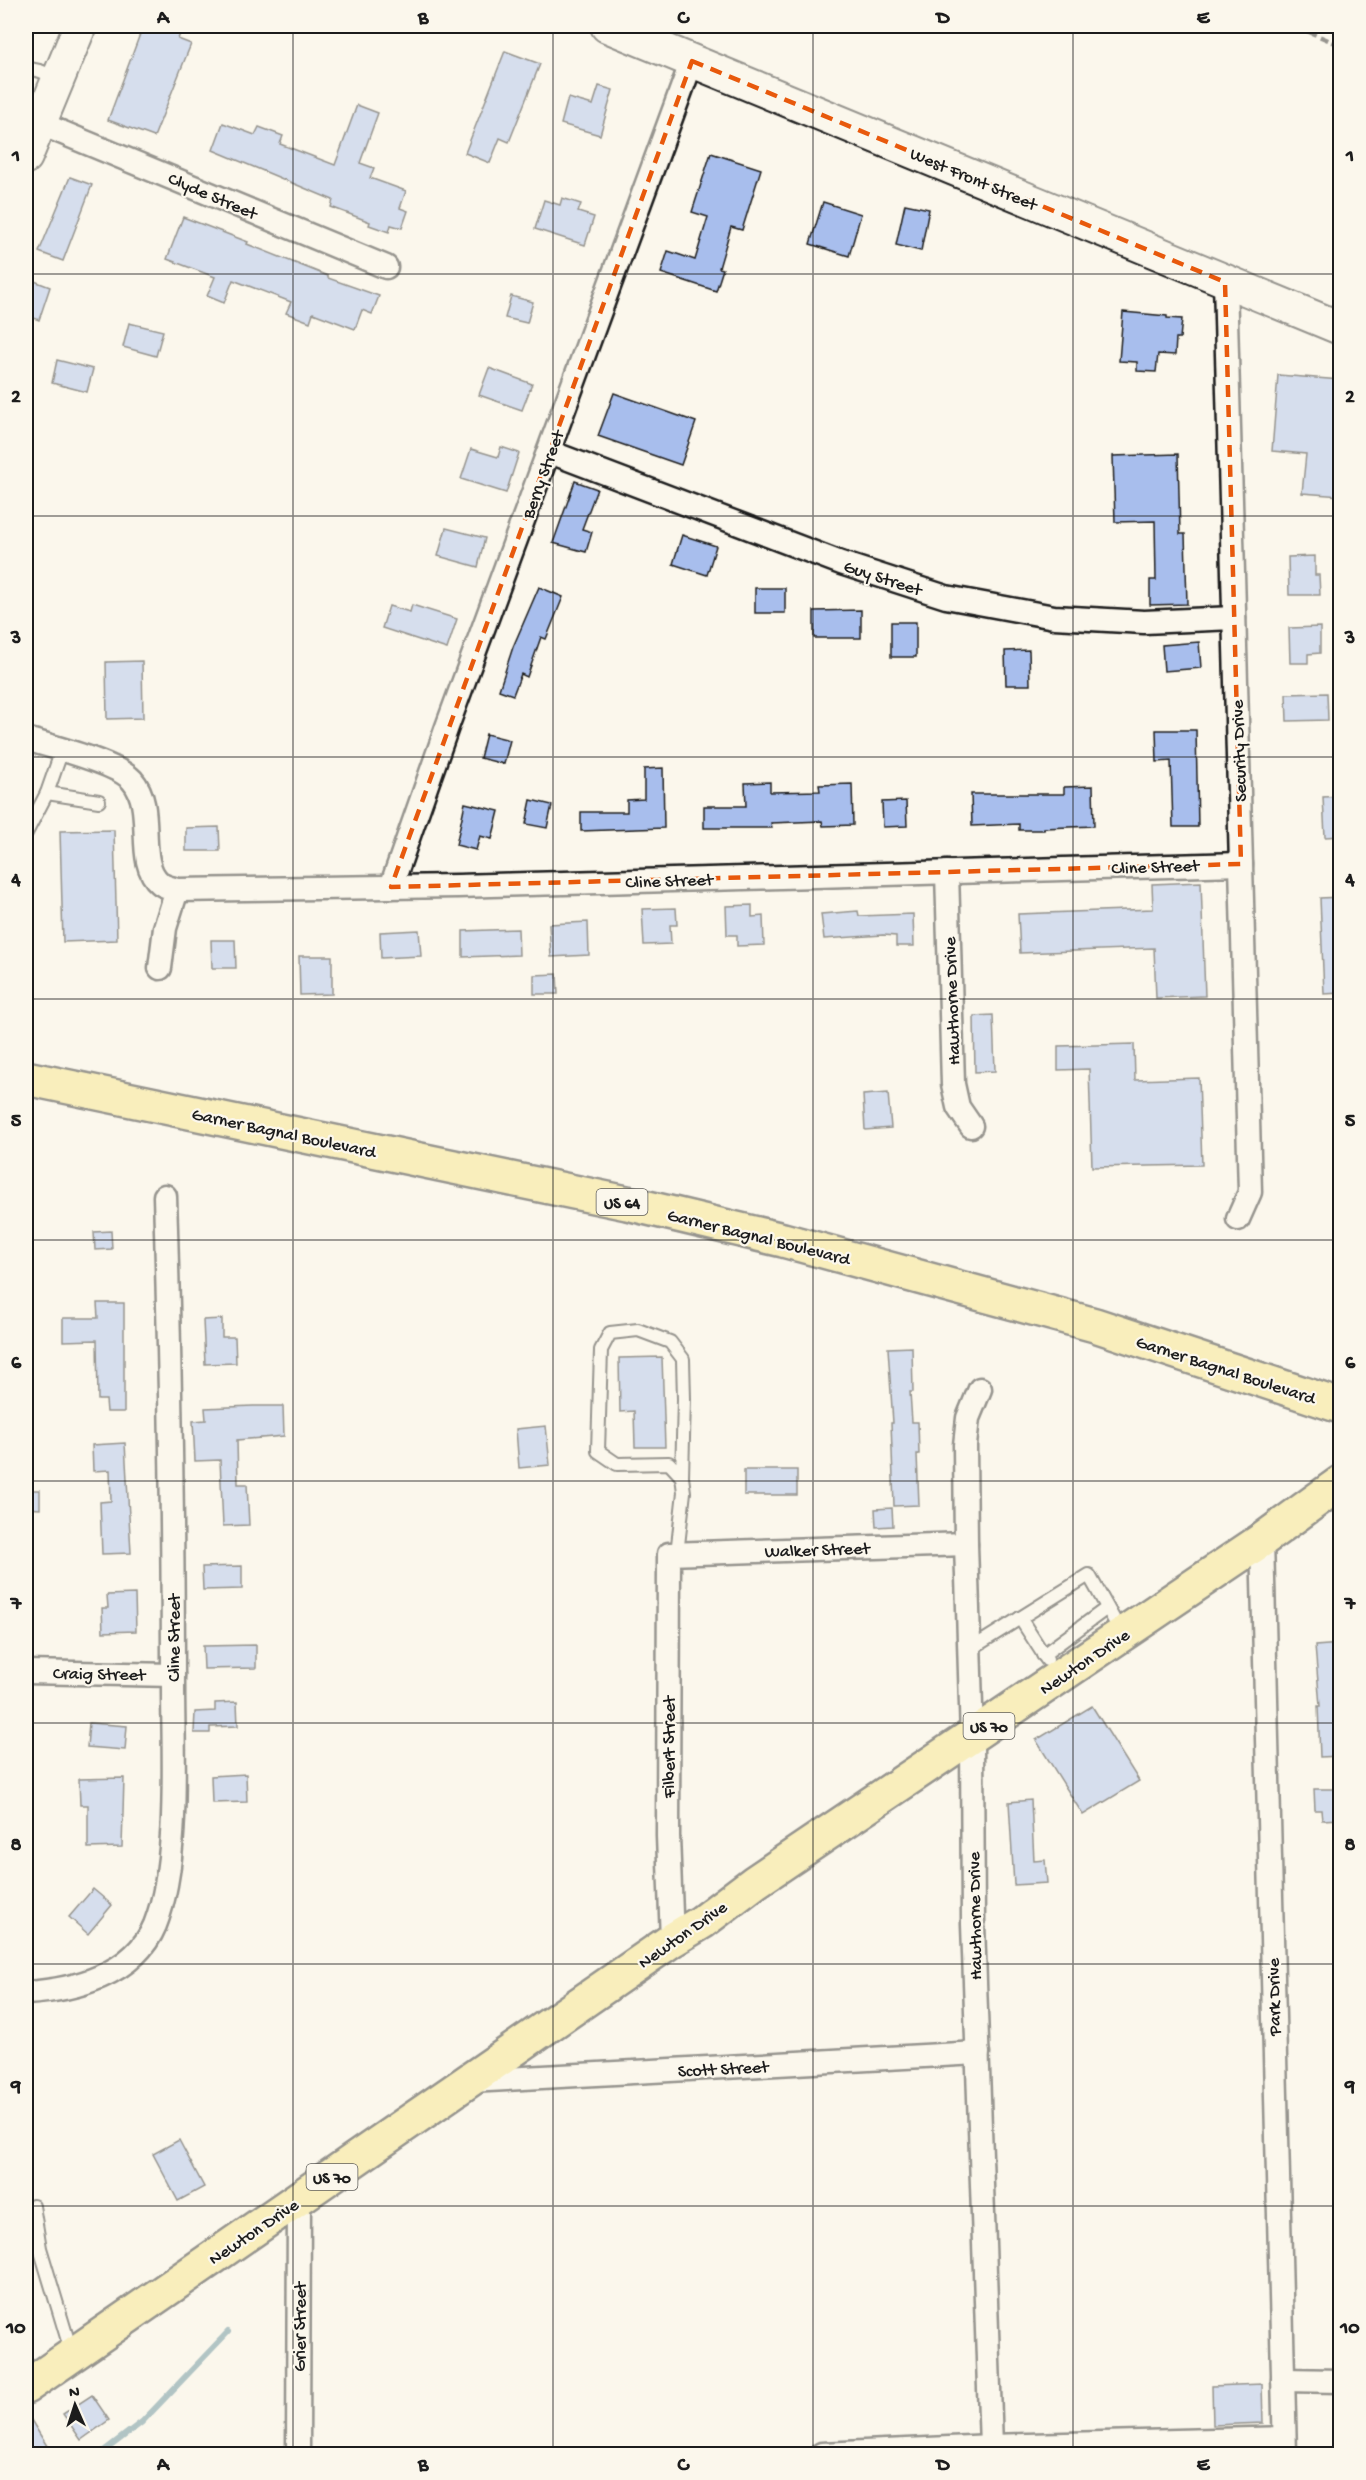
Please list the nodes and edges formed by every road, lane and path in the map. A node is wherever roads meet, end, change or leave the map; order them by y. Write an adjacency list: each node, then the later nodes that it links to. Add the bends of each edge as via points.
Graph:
1 (80, 26): 5 (main road)
2 (607, 26): 3 (main road, West Front Street)
3 (692, 61): 9 (main road, West Front Street); 11 (street, Berry Street)
4 (26, 68): 5 (lane)
5 (58, 78): 6 (main road)
6 (39, 123): 7 (main road); 8 (street, Clyde Street)
7 (26, 157)
8 (386, 267)
9 (1225, 282): 10 (main road, West Front Street); 12 (street, Security Drive)
10 (1341, 328)
11 (550, 452): 12 (street, Guy Street, via 841,563 946,597 1054,617 1144,622); 20 (street, Berry Street)
12 (1234, 618): 18 (street, Security Drive)
13 (26, 739): 14 (street)
14 (62, 750): 15 (lane); 21 (street, via 100,762 131,779 143,797 150,871 161,884)
15 (47, 793): 16 (lane); 17 (lane)
16 (99, 801)
17 (26, 833)
18 (1241, 864): 19 (street, Cline Street); 26 (street, Security Drive, via 1250,1192)
19 (947, 872): 20 (street, Cline Street); 24 (street, Hawthorne Drive, via 953,1084 958,1107)
20 (391, 887): 21 (street, Cline Street)
21 (177, 890): 22 (street, via 165,928)
22 (160, 968)
23 (26, 1077): 28 (main road, Garner Bagnal Boulevard / US 64, via 627,1203 783,1240 1095,1325)
24 (971, 1126)
25 (165, 1196): 39 (street, Cline Street, via 172,1435)
26 (1238, 1218)
27 (980, 1389): 32 (street, Hawthorne Drive, via 968,1418 965,1445)
28 (1341, 1406)
29 (682, 1477): 29 (lane, via 669,1463 617,1464 598,1451 601,1350 610,1333 638,1330 670,1342 683,1359); 33 (lane, via 684,1492)
30 (1337, 1487): 31 (main road, Newton Drive / US 70)
31 (1262, 1540): 35 (main road, Newton Drive / US 70); 48 (street, Park Drive)
32 (966, 1544): 33 (street, Walker Street); 36 (street, Hawthorne Drive)
33 (673, 1554): 41 (street, Filbert Street, via 668,1836)
34 (1020, 1618): 35 (lane, via 1089,1575); 36 (lane); 37 (lane)
35 (1115, 1622): 37 (main road, Newton Drive / US 70)
36 (969, 1650): 40 (street, Hawthorne Drive)
37 (1051, 1667): 40 (main road, Newton Drive / US 70)
38 (26, 1672): 39 (street, Craig Street)
39 (173, 1675): 42 (street, Cline Street, via 171,1847 154,1925 141,1948 92,1981)
40 (972, 1738): 41 (main road, Newton Drive / US 70); 43 (street, Hawthorne Drive)
41 (672, 1940): 44 (main road, Newton Drive / US 70)
42 (26, 1993)
43 (978, 2053): 44 (street, Scott Street); 51 (street, Hawthorne Drive)
44 (469, 2082): 45 (main road, Newton Drive / US 70)
45 (299, 2200): 47 (main road, Newton Drive / US 70); 53 (street, Grier Street)
46 (33, 2205): 47 (lane, via 40,2248)
47 (72, 2355): 50 (main road, Newton Drive / US 70)
48 (1283, 2380): 49 (street); 52 (street, Park Drive)
49 (1341, 2381)
50 (26, 2387)
51 (991, 2446): 52 (street); 54 (street)
52 (1285, 2446)
53 (298, 2454)
54 (822, 2454)

